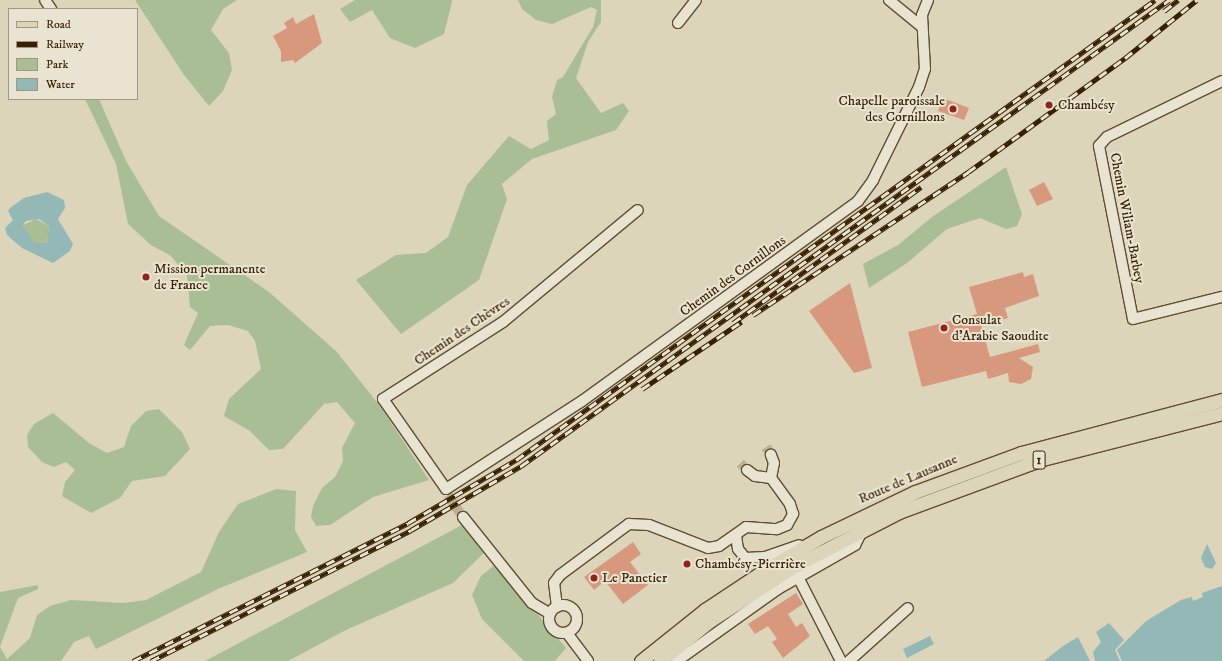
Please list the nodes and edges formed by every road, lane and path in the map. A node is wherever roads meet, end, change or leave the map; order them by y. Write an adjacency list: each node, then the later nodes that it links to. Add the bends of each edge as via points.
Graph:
1 (696, 0): 4 (street)
2 (889, 0): 5 (street)
3 (928, 0): 5 (street, Chemin des Cornillons)
4 (678, 23)
5 (922, 27): 14 (street, Chemin des Cornillons, via 925,69 919,87 873,180 858,201 582,401)
6 (1222, 81): 8 (street, Chemin Wiliam-Barbey, via 1107,137 1099,146 1133,319)
7 (638, 210): 14 (street, Chemin des Chèvres, via 503,322 383,400)
8 (1222, 297)
9 (1222, 400): 18 (main road, Route de Lausanne / 1, via 1089,433 989,463 915,492)
10 (1222, 413): 16 (main road, Route de Lausanne / 1, via 1016,467 954,489)
11 (771, 455): 13 (street, via 774,463)
12 (748, 470): 13 (street, via 755,476)
13 (771, 478): 17 (street, via 794,509 790,521 777,528 746,527)
14 (447, 492)
15 (463, 517): 22 (street, via 532,602)
16 (863, 528): 19 (street, via 855,545); 26 (main road, Route de Lausanne / 1, via 750,593)
17 (736, 535): 18 (street, via 738,549 745,558 765,557); 20 (street, via 719,546 702,548 649,525 629,524 560,575 554,583)
18 (821, 537): 25 (main road, Route de Lausanne / 1, via 731,593)
19 (798, 577): 27 (street); 28 (street)
20 (557, 607): 22 (street); 23 (street, via 566,606 576,614 576,626)
21 (908, 608): 29 (street)
22 (550, 614): 23 (street, via 551,627)
23 (568, 633): 24 (street)
24 (588, 661)
25 (642, 661)
26 (660, 661)
27 (677, 661)
28 (841, 661)
29 (849, 661)

